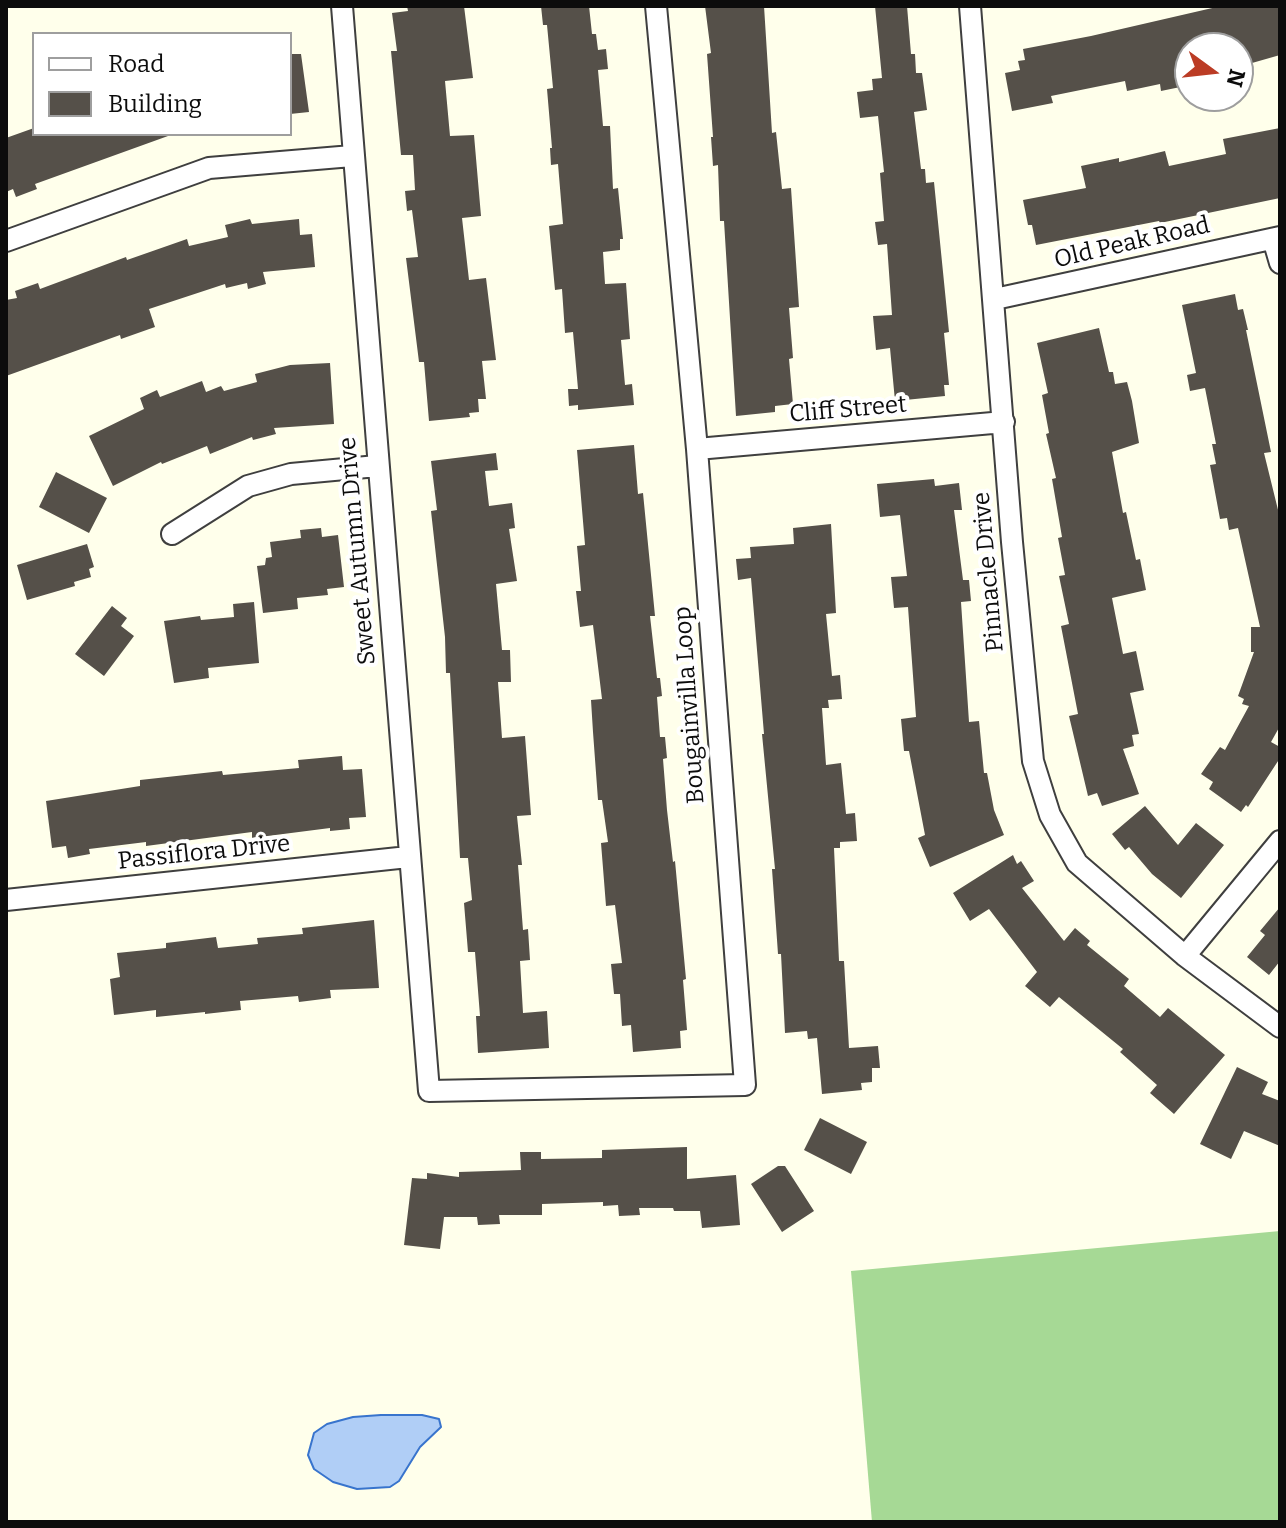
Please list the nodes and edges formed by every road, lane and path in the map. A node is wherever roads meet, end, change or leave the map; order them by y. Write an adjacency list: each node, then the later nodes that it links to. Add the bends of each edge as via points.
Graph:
1 (342, 6): 4 (street, Sweet Autumn Drive)
2 (656, 6): 10 (street, Bougainvilla Loop)
3 (971, 6): 8 (street, Pinnacle Drive)
4 (352, 156): 6 (street, via 209,168); 11 (street, Sweet Autumn Drive)
5 (1276, 238): 7 (street); 8 (street, Old Peak Road)
6 (6, 241)
7 (1280, 263)
8 (995, 299): 9 (street, Pinnacle Drive)
9 (1004, 422): 10 (street, Cliff Street); 16 (street, Pinnacle Drive, via 1033,761 1050,815 1077,863)
10 (697, 449): 18 (street, Bougainvilla Loop, via 745,1085)
11 (377, 466): 12 (street, via 291,474 248,486); 14 (street, Sweet Autumn Drive)
12 (172, 534)
13 (1280, 841): 16 (street)
14 (408, 857): 15 (street, Passiflora Drive); 18 (street, Sweet Autumn Drive)
15 (6, 900)
16 (1185, 956): 17 (street, Pinnacle Drive)
17 (1280, 1027)
18 (429, 1091)

